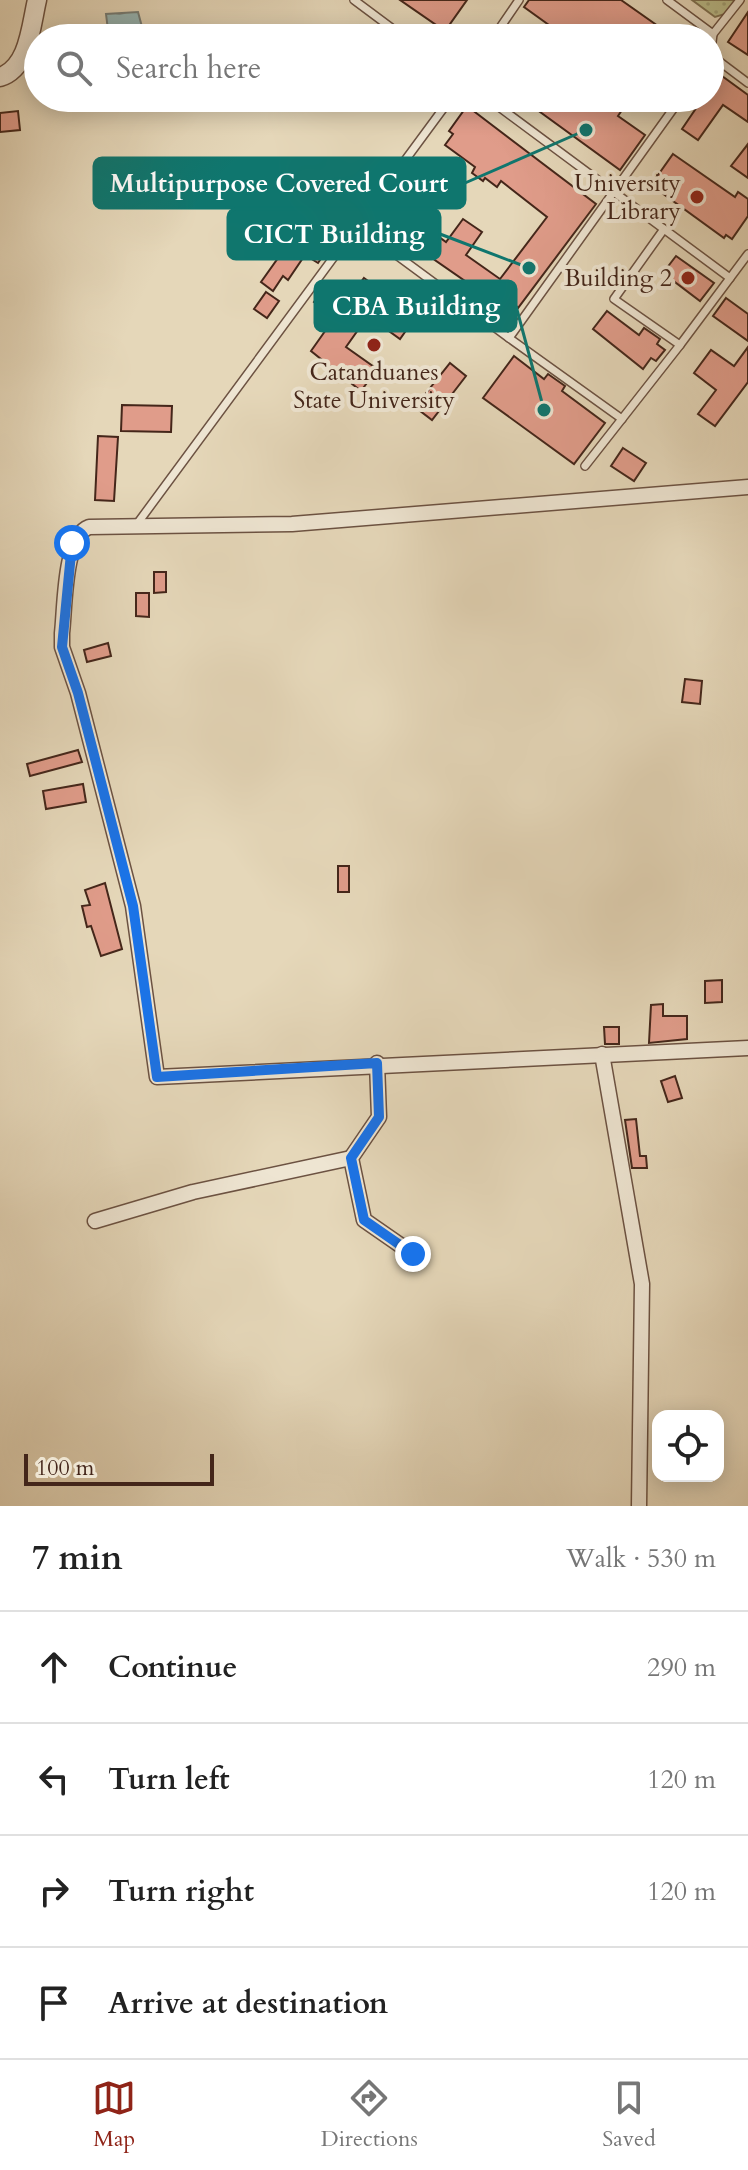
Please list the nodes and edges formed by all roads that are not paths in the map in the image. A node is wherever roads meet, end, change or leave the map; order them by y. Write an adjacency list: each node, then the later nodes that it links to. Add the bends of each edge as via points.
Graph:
1 (37, 0): 6 (street)
2 (354, 0): 7 (lane)
3 (519, 0): 8 (lane)
4 (667, 0): 9 (lane)
5 (740, 0): 10 (lane)
6 (30, 24)
7 (386, 24)
8 (503, 24)
9 (699, 24)
10 (721, 24)
11 (24, 47): 13 (street, via 20,61)
12 (724, 66): 14 (lane)
13 (0, 77)
14 (748, 83)
15 (441, 112): 19 (lane)
16 (506, 112): 18 (lane)
17 (671, 112): 18 (lane)
18 (614, 192): 20 (lane); 23 (lane)
19 (357, 226): 23 (lane); 28 (lane)
20 (664, 229): 22 (lane); 24 (lane, via 614,299)
21 (748, 254): 22 (lane)
22 (730, 278): 24 (lane)
23 (509, 338): 25 (lane)
24 (680, 345): 25 (lane)
25 (622, 419): 26 (lane)
26 (585, 466)
27 (748, 487): 28 (street, via 292,524)
28 (137, 524): 31 (street, via 89,527 75,537 62,647 133,906 157,1077)
29 (748, 1048): 30 (street)
30 (602, 1054): 31 (street); 35 (street, via 642,1284)
31 (377, 1063): 32 (street, via 379,1117)
32 (351, 1158): 33 (street, via 193,1192); 34 (street, via 364,1220)
33 (95, 1221)
34 (413, 1254)
35 (639, 1506)

